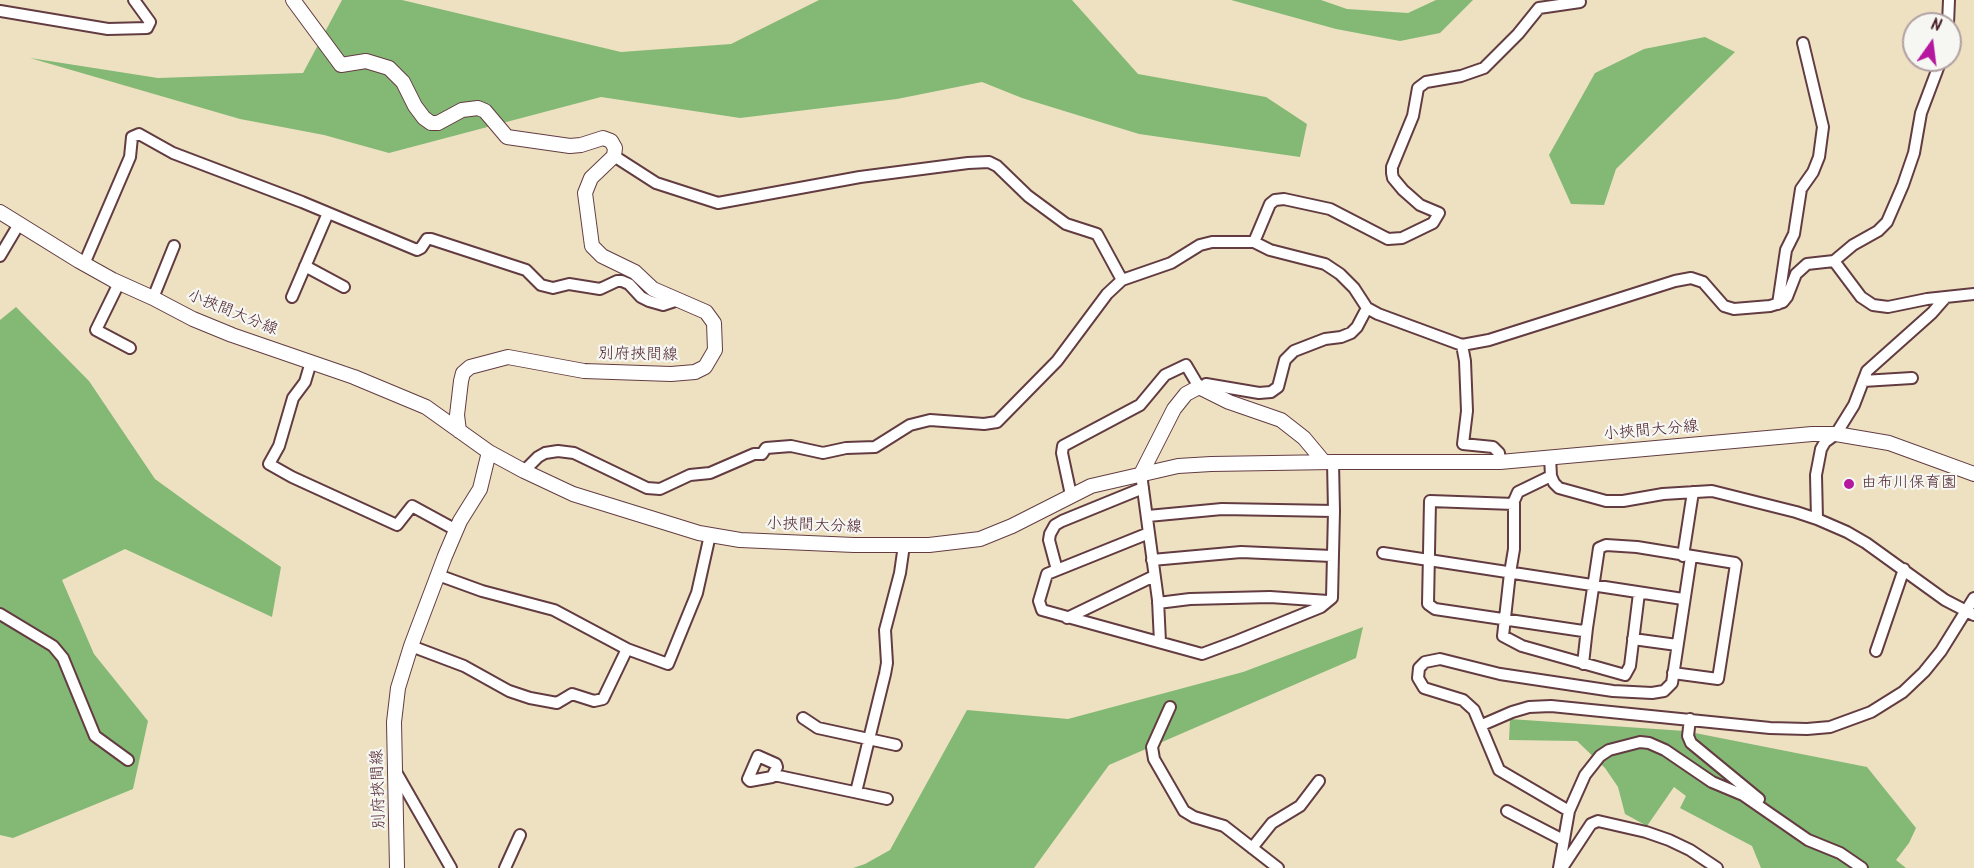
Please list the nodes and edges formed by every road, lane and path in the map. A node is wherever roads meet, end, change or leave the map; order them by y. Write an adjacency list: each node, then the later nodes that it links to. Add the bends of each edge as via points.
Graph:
1 (134, 0): 4 (street, via 150,22 147,28 108,29)
2 (293, 0): 7 (main road, via 341,64 366,61 389,68 430,123 477,108 485,111 507,137 570,146 607,138 614,144)
3 (1580, 2): 11 (street, via 1539,8 1484,68 1426,82 1418,88 1413,116 1392,174 1420,205 1439,213 1433,223 1402,238 1388,239 1329,209 1284,199 1270,204)
4 (0, 10)
5 (1803, 43): 25 (street, via 1823,127 1819,157 1801,189)
6 (1936, 72): 14 (street, via 1921,113 1914,153 1891,215 1878,231)
7 (614, 156): 17 (street, via 656,183 718,203 860,177 989,162 1066,224 1097,234); 24 (main road, 別府挾間線, via 586,186 591,243 597,253 628,267 653,289)
8 (0, 212): 10 (main road, 小挾間大分線)
9 (328, 213): 15 (street, via 173,153 139,135 132,137 130,158); 16 (street); 24 (street, via 417,250 431,239 526,270 541,285 553,288 569,284 600,289 622,281 649,301 663,304)
10 (19, 224): 13 (street); 15 (main road, 小挾間大分線)
11 (1254, 242): 17 (street, via 1200,245 1171,263); 26 (street, via 1325,264 1354,288)
12 (174, 246): 23 (street)
13 (0, 256)
14 (1834, 261): 22 (street, via 1862,297 1873,304 1888,307); 25 (street, via 1807,264 1796,274 1787,297)
15 (84, 264): 18 (main road, 小挾間大分線)
16 (305, 266): 19 (street); 21 (street)
17 (1122, 280): 39 (street, via 1057,361 997,422 930,420 910,425 875,447 823,453 791,446 766,448 762,454 710,473 690,475 660,489 647,488 574,453 545,453)
18 (119, 283): 23 (main road, 小挾間大分線); 28 (street, via 96,330)
19 (344, 287)
20 (1974, 294): 22 (street)
21 (292, 297)
22 (1946, 297): 31 (street, via 1866,371)
23 (153, 298): 29 (main road, 小挾間大分線, via 232,335)
24 (678, 300): 33 (main road, 別府挾間線, via 706,312 714,323 715,350 701,370 681,374 590,371 499,358 463,373 457,415)
25 (1778, 304): 27 (street, via 1734,309 1724,306 1703,282 1691,278)
26 (1367, 308): 27 (street); 32 (street, via 1351,333 1294,351 1285,360 1278,387 1271,392 1220,385)
27 (1462, 345): 38 (street, via 1467,411 1463,444 1493,447)
28 (130, 348)
29 (311, 362): 33 (main road, 小挾間大分線, via 426,406); 49 (street, via 305,382 292,398 279,446 269,464 398,525 412,506)
30 (1911, 378): 31 (street)
31 (1863, 381): 34 (street)
32 (1202, 387): 37 (main road, via 1229,402 1281,420); 42 (main road, via 1186,394 1174,409); 44 (street, via 1186,365 1165,375 1140,405 1063,446 1063,465)
33 (459, 431): 35 (main road)
34 (1836, 434): 36 (main road, 小挾間大分線); 40 (main road, 小挾間大分線, via 1889,442); 48 (street, via 1825,442 1819,458)
35 (489, 452): 39 (main road, 小挾間大分線); 49 (main road, 別府挾間線, via 478,494)
36 (1550, 457): 38 (main road, 小挾間大分線); 41 (street)
37 (1329, 462): 38 (main road, 小挾間大分線); 42 (main road, 小挾間大分線, via 1189,466); 46 (street)
38 (1500, 462)
39 (524, 471): 51 (main road, 小挾間大分線, via 573,494)
40 (1974, 474)
41 (1551, 476): 43 (street, via 1559,488 1606,501); 45 (street, via 1518,492)
42 (1142, 481): 44 (main road, 小挾間大分線, via 1091,486); 47 (street); 59 (street, via 1055,525 1049,540)
43 (1694, 492): 48 (street, via 1712,491); 55 (street)
44 (1071, 495): 52 (main road, 小挾間大分線, via 980,539)
45 (1514, 504): 57 (street, via 1430,501); 60 (street)
46 (1334, 511): 47 (street, via 1222,509); 54 (street)
47 (1148, 516): 50 (street)
48 (1817, 519): 58 (street, via 1847,532)
49 (456, 530): 61 (main road, 別府挾間線)
50 (1149, 532): 56 (street); 59 (street)
51 (710, 535): 52 (main road, 小挾間大分線, via 797,544); 78 (street, via 697,593 668,664)
52 (904, 545): 86 (street, via 885,630 887,663)
53 (1383, 553): 57 (street)
54 (1332, 556): 56 (street, via 1241,552); 67 (street, via 1332,598)
55 (1687, 556): 63 (street, via 1606,545 1599,548); 66 (street); 81 (street, via 1736,564 1720,676 1714,680)
56 (1152, 560): 62 (street)
57 (1429, 560): 60 (street); 72 (street, via 1428,604 1435,609)
58 (1904, 569): 69 (street); 79 (street)
59 (1057, 570): 71 (street, via 1047,573 1039,601 1042,610)
60 (1510, 573): 63 (street); 72 (street)
61 (438, 574): 77 (main road, 別府挾間線); 78 (street, via 482,591 554,610)
62 (1154, 576): 68 (street); 71 (street)
63 (1594, 586): 64 (street); 73 (street)
64 (1639, 593): 66 (street); 74 (street)
65 (1974, 598): 69 (street)
66 (1683, 599): 76 (street)
67 (1328, 601): 68 (street, via 1270,597); 75 (street, via 1202,654)
68 (1158, 603): 75 (street)
69 (1971, 613): 84 (street, via 1910,686 1854,720 1807,729)
70 (0, 614): 88 (street, via 53,646 63,658 95,736)
71 (1067, 618): 75 (street)
72 (1504, 619): 73 (street, via 1583,631); 80 (street, via 1506,639)
73 (1587, 628): 80 (street)
74 (1633, 639): 76 (street); 80 (street, via 1629,671 1625,675)
75 (1160, 642)
76 (1677, 645): 81 (street)
77 (411, 646): 78 (street, via 464,666 509,691 557,703 572,694 603,699); 89 (main road, 別府挾間線, via 396,698)
78 (627, 649)
79 (1876, 651)
80 (1583, 664)
81 (1673, 673): 85 (street, via 1672,683 1664,691 1635,693 1500,674 1440,659 1421,665 1418,678 1424,688 1466,701)
82 (1170, 707): 99 (street, via 1152,747 1154,759 1175,797 1184,811 1224,826)
83 (803, 718): 86 (street, via 818,728)
84 (1690, 719): 85 (street, via 1551,706 1512,712); 94 (street, via 1691,743 1756,795)
85 (1482, 725): 96 (street, via 1499,771)
86 (870, 738): 87 (street); 92 (street)
87 (896, 745)
88 (128, 760)
89 (395, 772): 100 (main road, 別府挾間線); 101 (street)
90 (774, 775): 92 (street)
91 (1318, 781): 99 (street, via 1300,806 1272,823)
92 (856, 792): 93 (street)
93 (887, 799)
94 (1760, 806): 96 (street, via 1712,782 1665,750 1640,742 1600,756 1585,775); 106 (street, via 1808,840 1840,853)
95 (1507, 811): 98 (street)
96 (1569, 811): 98 (street)
97 (520, 835): 102 (street)
98 (1563, 840): 104 (street)
99 (1252, 848): 103 (street)
100 (398, 868)
101 (451, 868)
102 (505, 868)
103 (1278, 868)
104 (1561, 868): 105 (street, via 1591,824 1598,821 1669,840)
105 (1717, 868)
106 (1862, 868)

